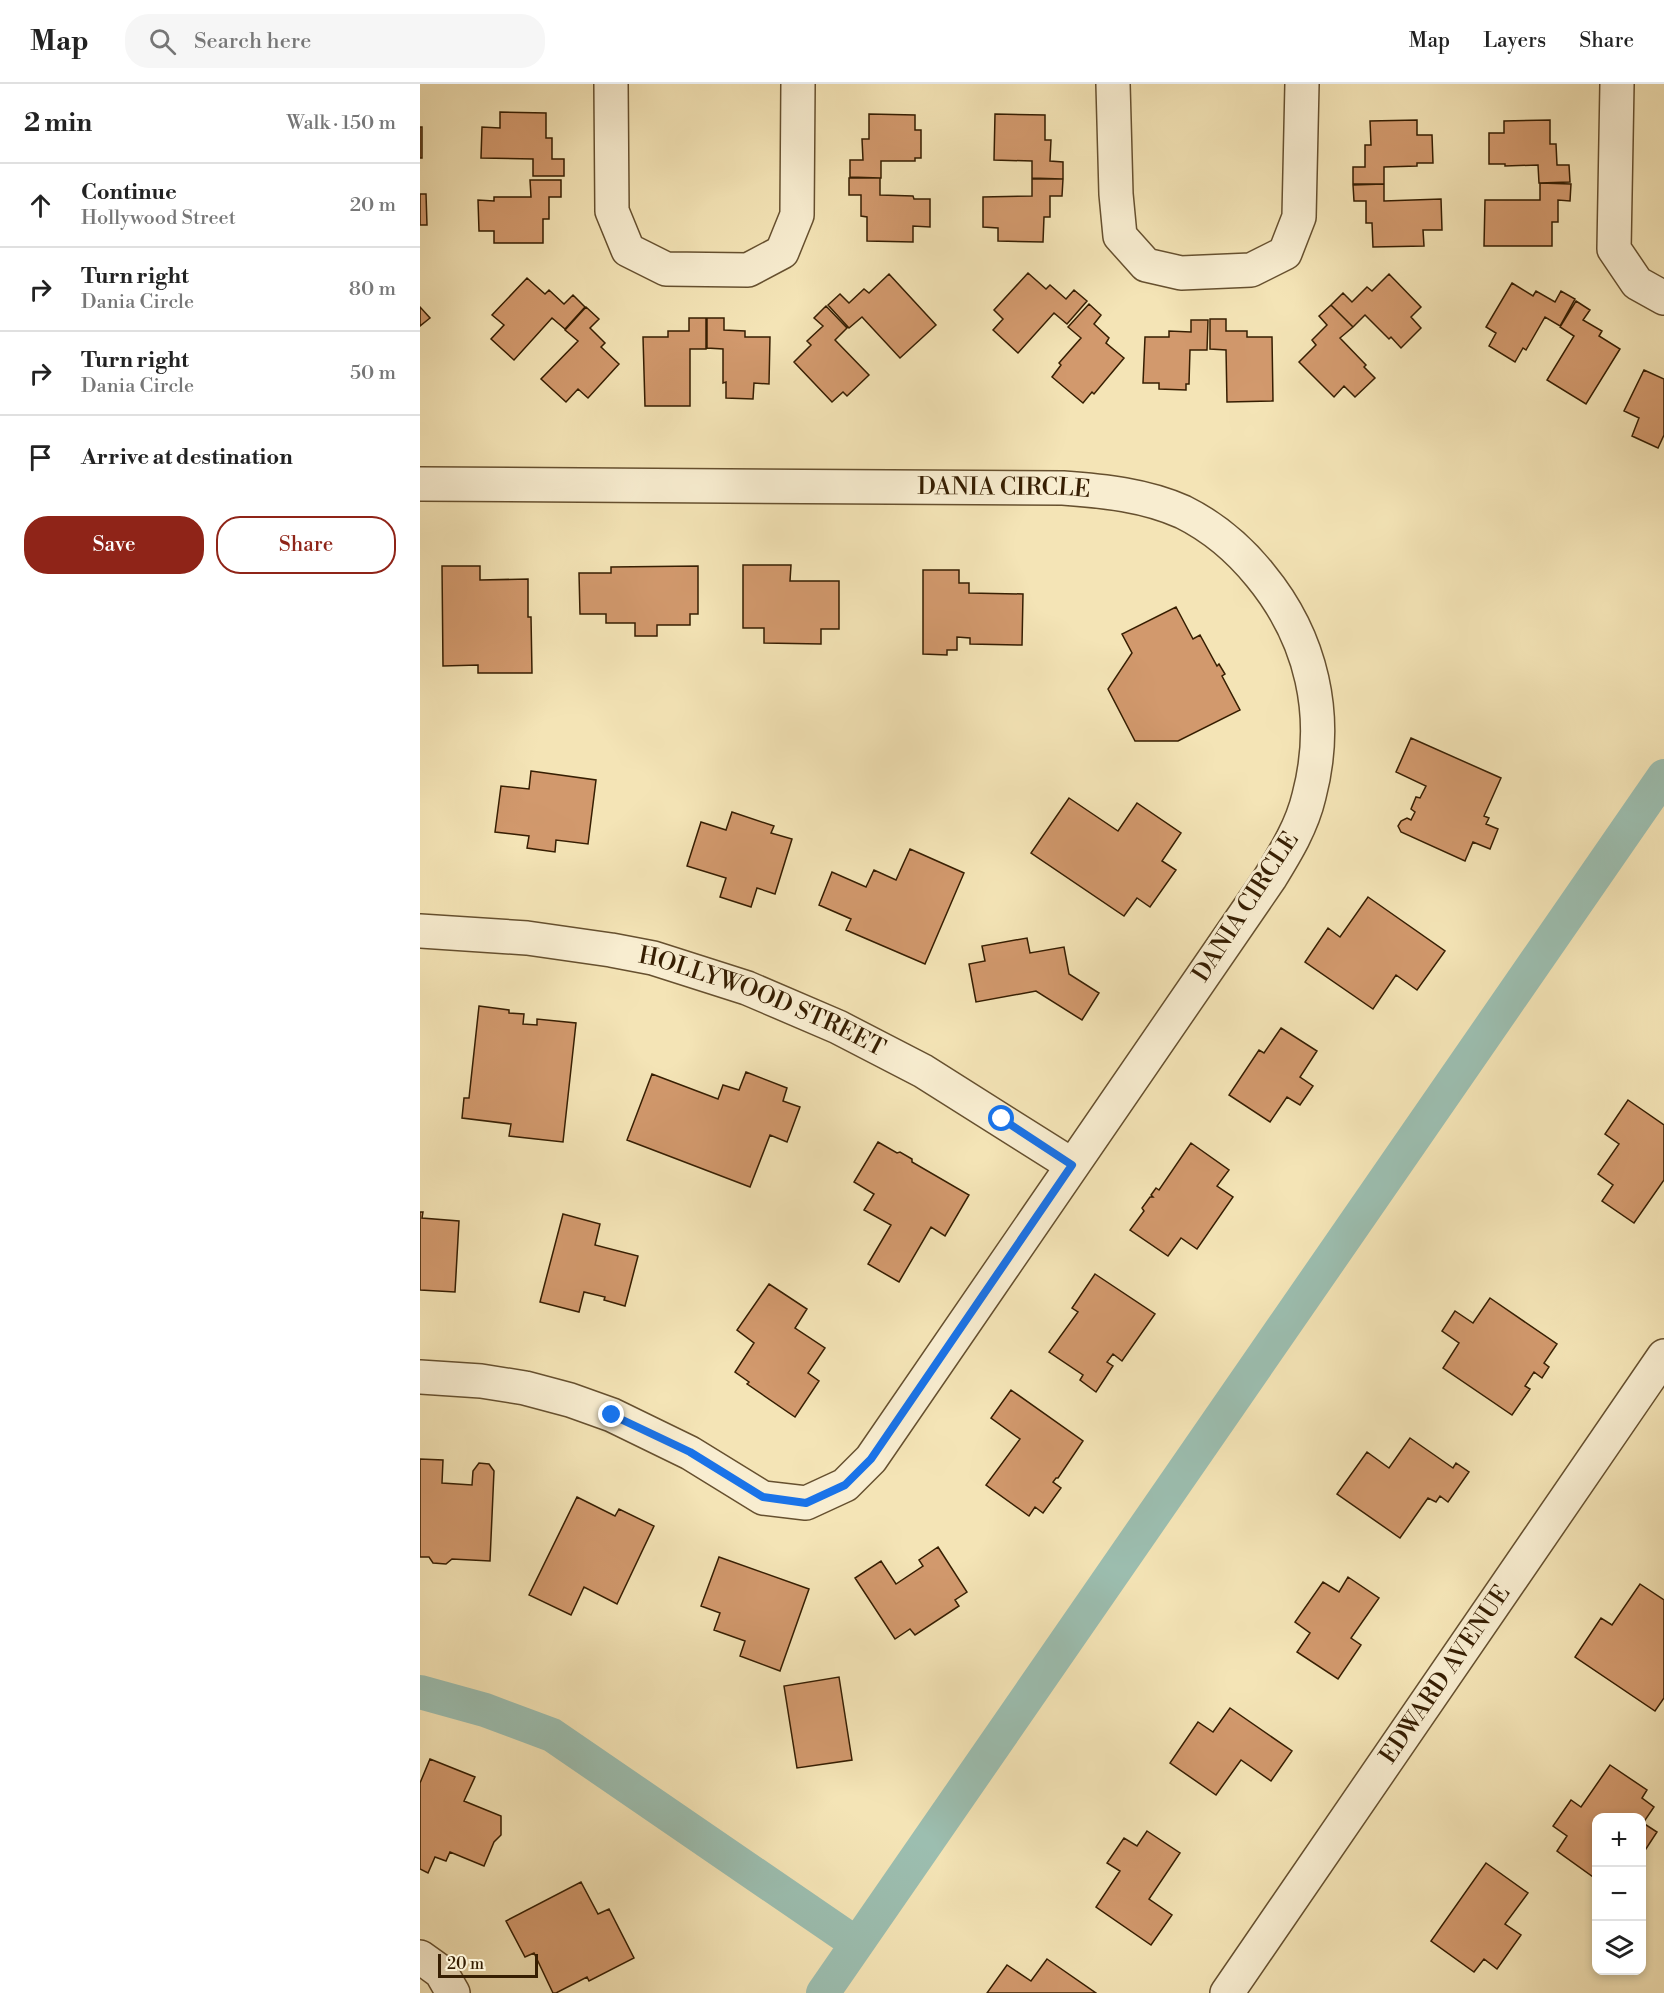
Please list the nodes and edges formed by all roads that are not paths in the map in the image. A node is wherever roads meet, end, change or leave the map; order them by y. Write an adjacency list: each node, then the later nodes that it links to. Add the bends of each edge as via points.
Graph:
1 (611, 84): 2 (street, via 612,211 628,250 666,269 748,270 782,252 797,215)
2 (798, 84)
3 (1113, 84): 4 (street, via 1120,236 1146,264 1181,273 1251,270 1285,252 1299,218)
4 (1302, 84)
5 (1617, 84): 6 (street, via 1614,249 1637,283)
6 (1664, 298)
7 (420, 484): 9 (street, DANIA CIRCLE, via 1051,488 1109,492 1149,500 1183,513 1243,554 1278,596 1303,646 1314,682 1317,757 1309,797 1294,840 1270,878)
8 (420, 931): 9 (street, HOLLYWOOD STREET, via 527,938 611,950 653,958 747,988 838,1027 923,1071)
9 (1072, 1165): 11 (street, DANIA CIRCLE, via 871,1459 845,1485 806,1503 763,1497 690,1452 570,1400 481,1381)
10 (1664, 1356): 14 (street, EDWARD AVENUE)
11 (420, 1377)
12 (420, 1957): 13 (street, via 441,1972)
13 (453, 1993)
14 (1227, 1993)

